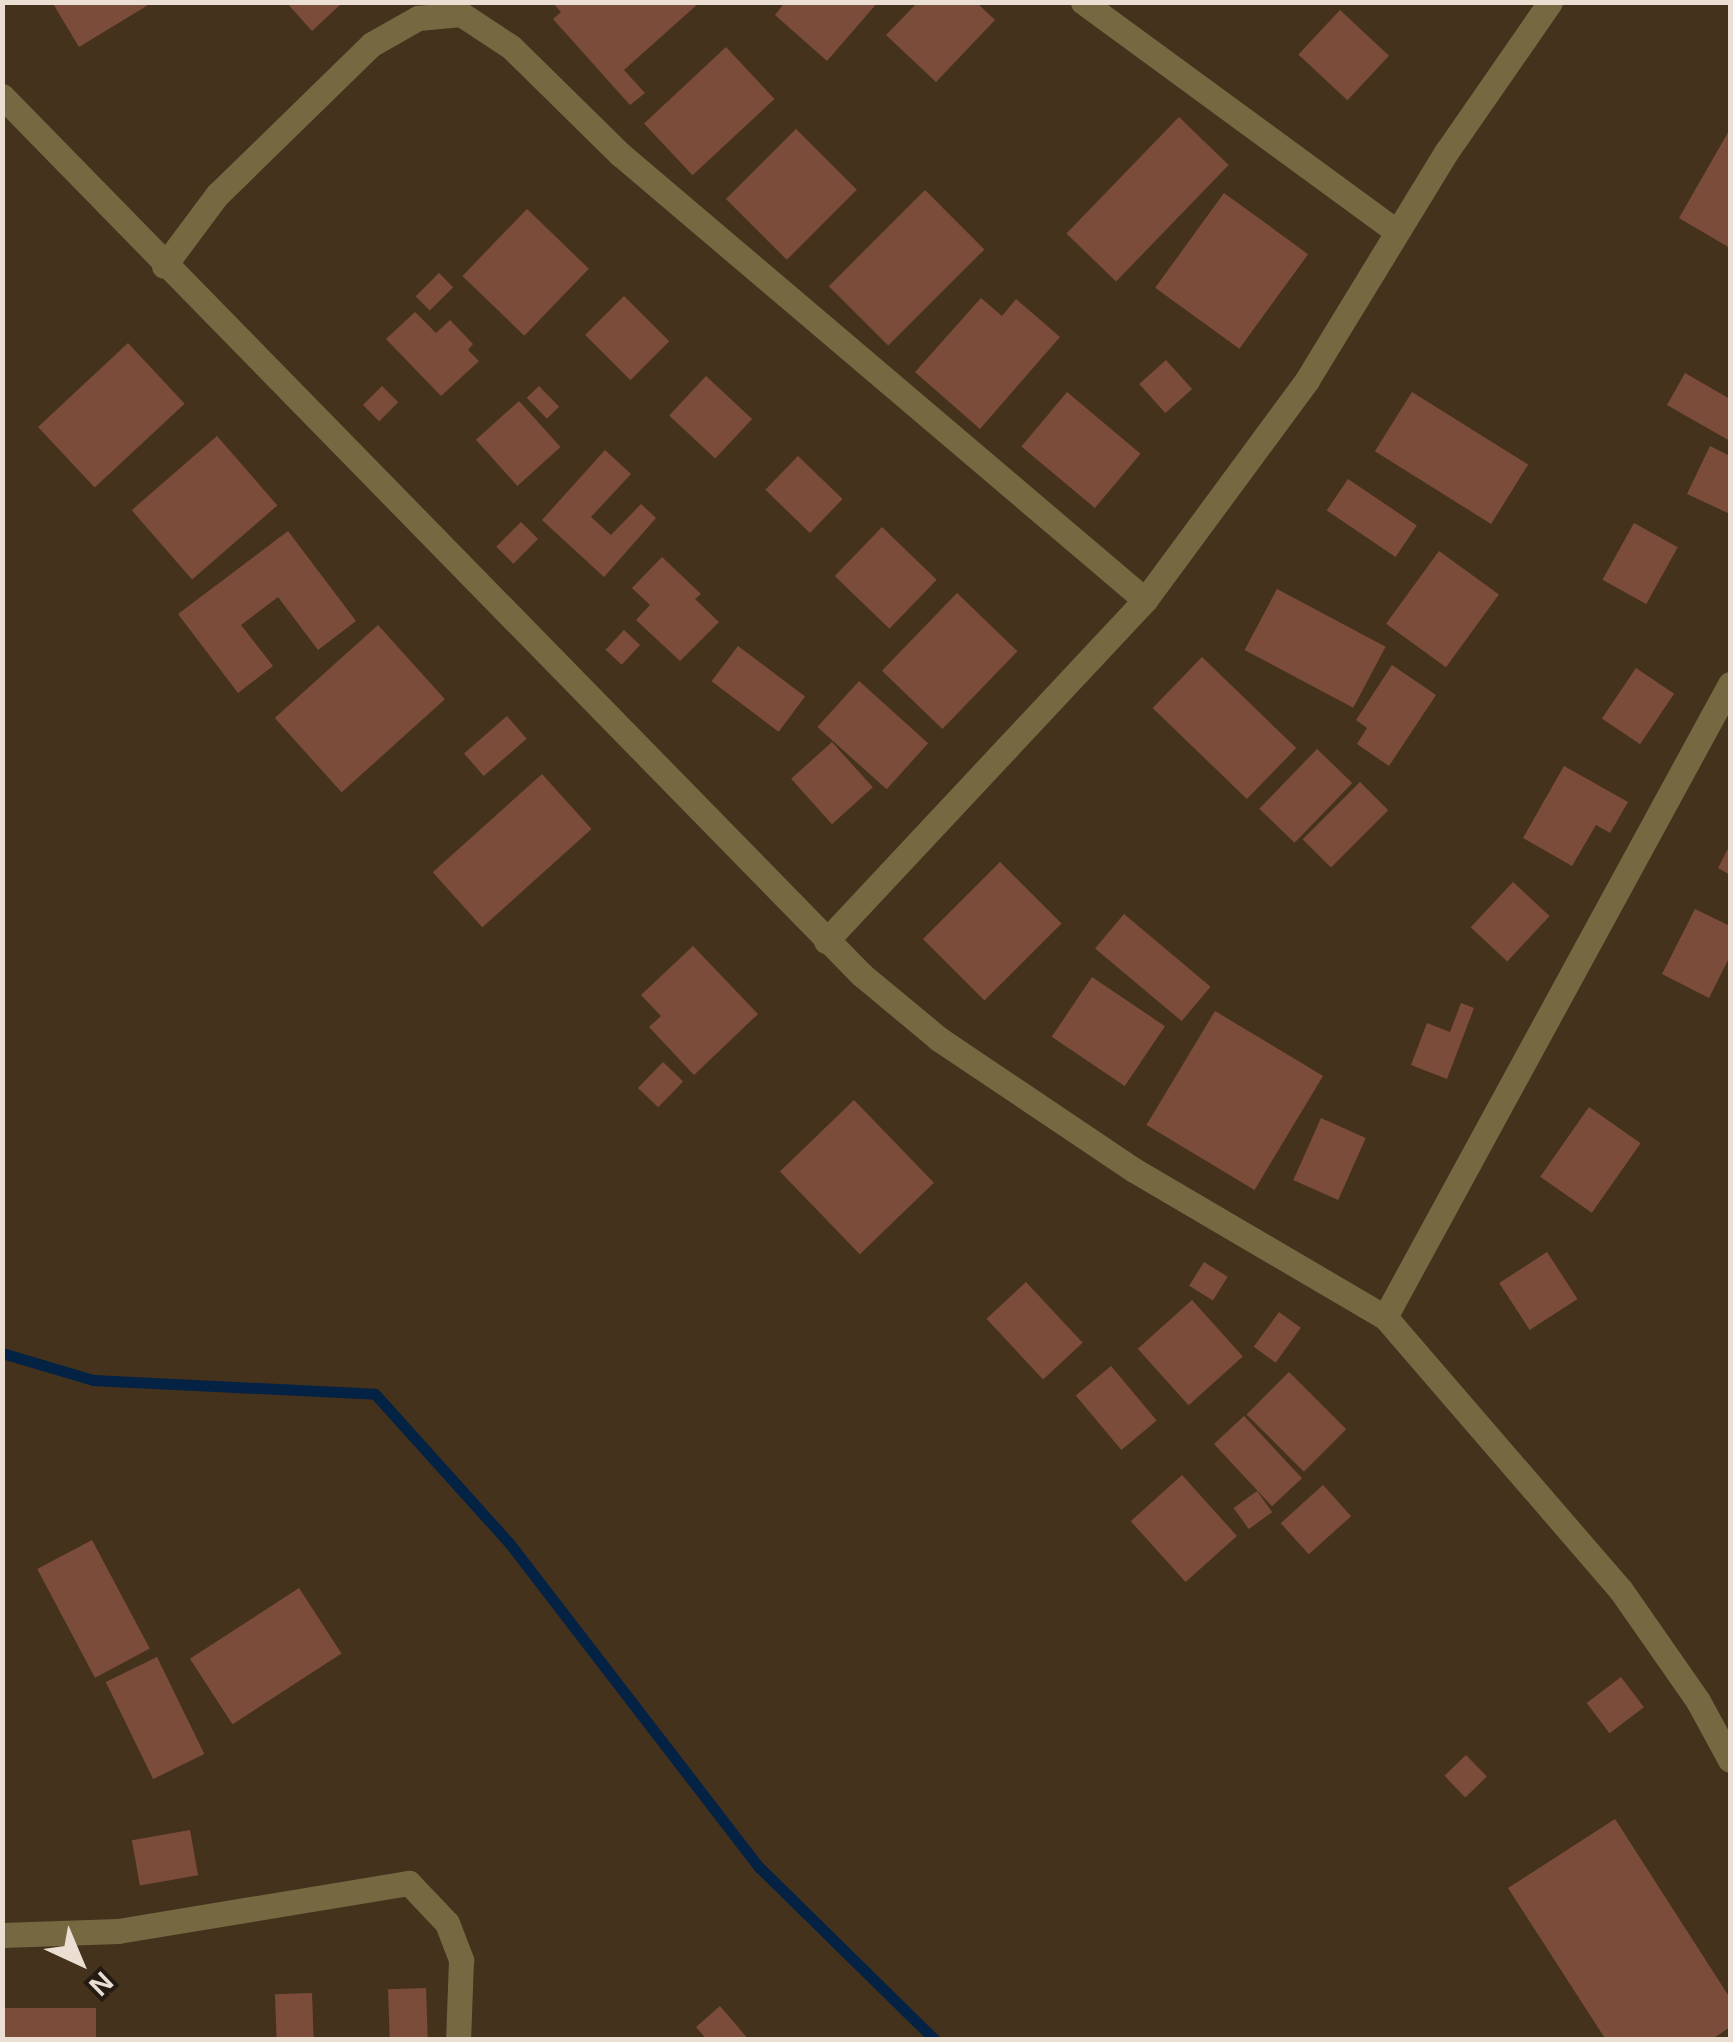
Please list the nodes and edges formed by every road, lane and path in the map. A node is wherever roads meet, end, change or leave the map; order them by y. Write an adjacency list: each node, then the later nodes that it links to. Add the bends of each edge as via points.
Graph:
1 (1083, 2): 4 (street)
2 (1550, 2): 4 (street)
3 (2, 96): 5 (street)
4 (1397, 232): 6 (street, via 1307,380)
5 (164, 266): 6 (street, via 217,195 372,44 418,18 462,14 512,46 620,154); 8 (street)
6 (1146, 600): 8 (street)
7 (1730, 684): 9 (street)
8 (826, 942): 9 (street, via 939,1039 1134,1170)
9 (1386, 1316): 10 (street, via 1620,1589 1698,1701)
10 (1730, 1760)
11 (2, 1935): 12 (street, via 118,1931 409,1883 447,1923 461,1960)
12 (458, 2040)

